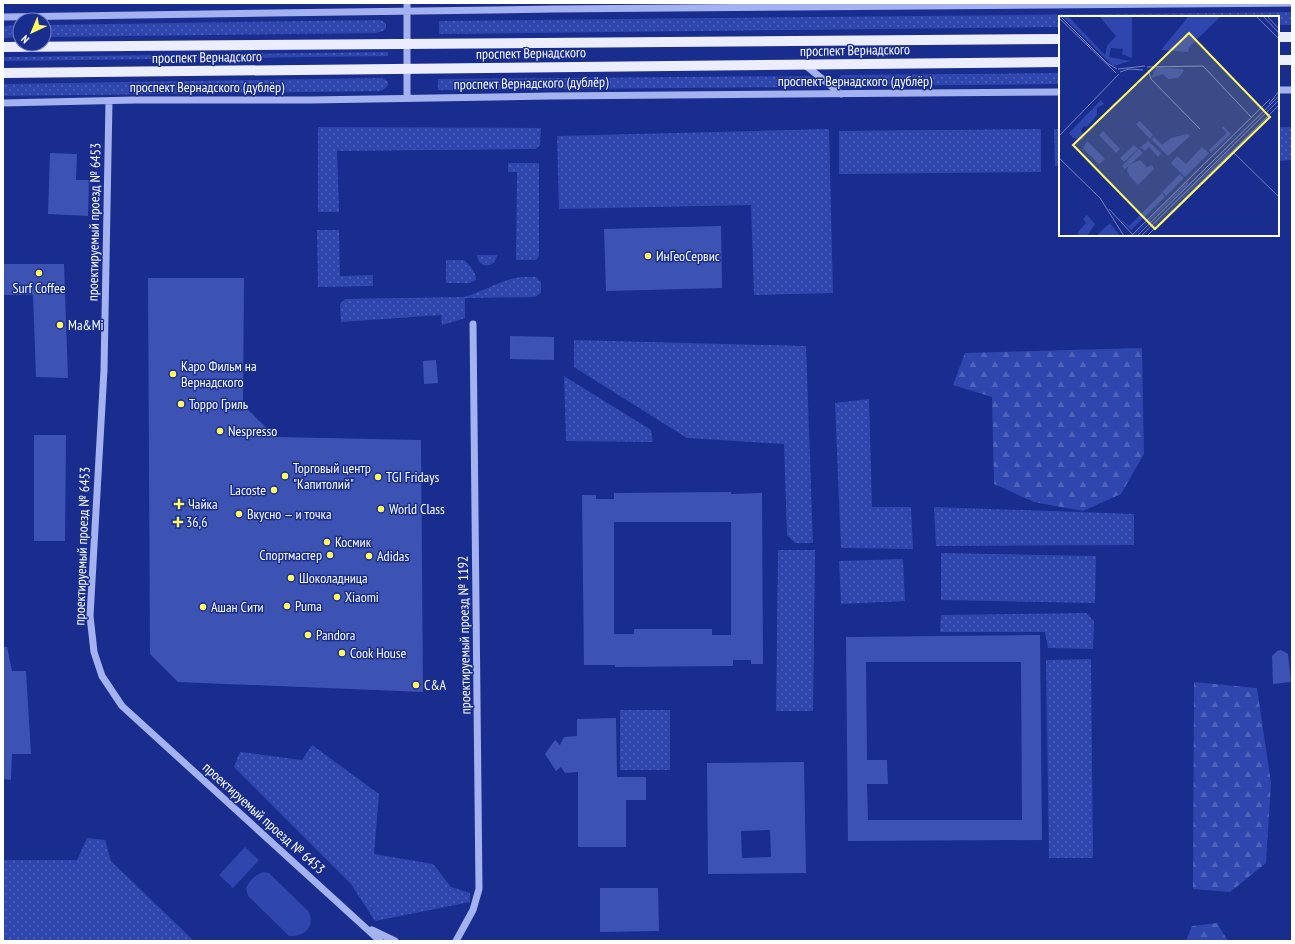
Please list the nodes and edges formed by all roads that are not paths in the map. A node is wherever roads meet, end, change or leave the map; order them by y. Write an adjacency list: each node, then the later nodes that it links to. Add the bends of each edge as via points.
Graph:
1 (407, 3): 3 (street)
2 (1292, 3): 3 (street)
3 (407, 11): 4 (street); 8 (street)
4 (3, 17)
5 (1279, 37): 6 (main road)
6 (1292, 37)
7 (1059, 39): 8 (main road, проспект Вернадского)
8 (406, 44): 9 (main road, проспект Вернадского); 14 (street)
9 (3, 48)
10 (1279, 60): 11 (main road)
11 (1292, 60)
12 (1059, 62): 13 (main road, проспект Вернадского)
13 (805, 65): 14 (main road, проспект Вернадского); 19 (street)
14 (407, 68): 15 (main road, проспект Вернадского); 20 (street)
15 (3, 74)
16 (1279, 90): 17 (street)
17 (1292, 90)
18 (1059, 92): 19 (street, проспект Вернадского (дублёр))
19 (842, 94): 20 (street, проспект Вернадского (дублёр))
20 (407, 98): 21 (street, проспект Вернадского (дублёр))
21 (109, 101): 22 (street, проспект Вернадского (дублёр)); 24 (street, проектируемый проезд № 6453, via 104,370 90,616 94,652 102,676 122,706)
22 (3, 103)
23 (473, 324): 27 (street, проектируемый проезд № 1192, via 479,889 474,910)
24 (362, 926): 25 (street, проектируемый проезд № 6453); 26 (street, проектируемый проезд № 6453)
25 (380, 941)
26 (395, 941)
27 (456, 941)

